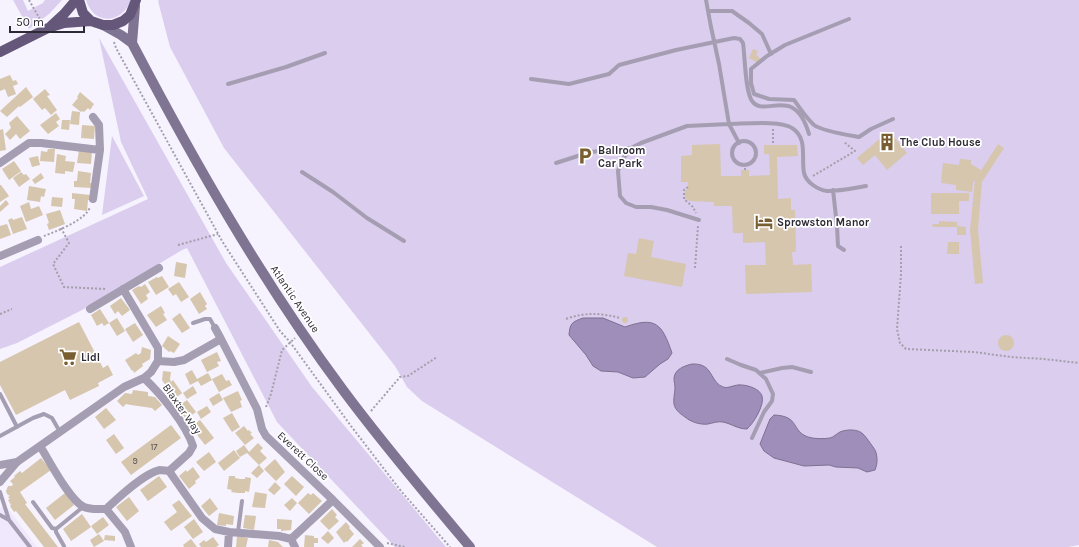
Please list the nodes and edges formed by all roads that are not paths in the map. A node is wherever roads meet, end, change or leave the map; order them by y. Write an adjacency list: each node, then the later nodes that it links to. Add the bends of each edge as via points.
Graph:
1 (77, 0): 6 (main road, via 83,13); 8 (main road)
2 (706, 0): 9 (lane)
3 (136, 3): 7 (main road, via 123,22); 10 (street)
4 (711, 11): 13 (lane, via 732,11 749,23 762,34)
5 (849, 19): 13 (lane, via 785,45)
6 (91, 21): 7 (main road); 8 (main road, via 64,23)
7 (102, 25): 10 (street, Atlantic Avenue, via 116,31)
8 (47, 29): 11 (main road)
9 (715, 42): 14 (lane, via 620,65 609,74 569,84); 18 (lane); 19 (lane, via 740,39 743,42 747,82 752,100 757,105 780,105 798,111 805,120)
10 (132, 43): 72 (street, Atlantic Avenue, via 190,152 283,304 343,390)
11 (0, 52)
12 (325, 53): 15 (lane)
13 (771, 54): 17 (lane, via 751,69 750,83 754,94 794,100 815,126 859,137)
14 (531, 79)
15 (228, 84)
16 (93, 117): 22 (street, via 99,125)
17 (893, 119)
18 (728, 124): 20 (lane); 21 (lane, via 688,126); 27 (lane, via 783,124 792,127 802,140 804,174 817,188)
19 (809, 134)
20 (739, 143): 20 (lane, via 732,151 733,158 738,163 749,164 754,158 755,150 747,142)
21 (631, 148): 24 (lane, via 590,152); 29 (lane, via 618,171 620,196 626,203 636,207 667,210)
22 (100, 150): 23 (street, via 29,143); 28 (street)
23 (0, 163)
24 (556, 163)
25 (302, 172): 31 (lane)
26 (866, 186): 27 (lane)
27 (833, 190): 32 (lane, via 838,246)
28 (93, 199)
29 (699, 220)
30 (38, 240): 33 (street)
31 (404, 241)
32 (844, 250)
33 (0, 256)
34 (159, 268): 35 (street)
35 (123, 289): 36 (street); 41 (street, via 158,348)
36 (90, 309)
37 (193, 324): 38 (lane, via 210,319)
38 (215, 328): 39 (street, Everett Close)
39 (221, 339): 41 (street, via 184,360); 56 (street, Everett Close, via 258,409 266,436)
40 (727, 359): 43 (lane)
41 (158, 360): 44 (street)
42 (811, 372): 43 (lane, via 792,367)
43 (760, 373): 49 (lane, via 773,394 772,401)
44 (144, 378): 47 (street, via 124,387); 53 (street, Blaxter Way, via 157,391 190,436 193,446)
45 (0, 394): 46 (lane)
46 (16, 427): 47 (lane, via 44,414 52,418); 48 (lane)
47 (60, 432): 50 (street)
48 (0, 436)
49 (752, 438)
50 (40, 446): 51 (street); 59 (street, via 67,490)
51 (17, 462): 52 (street); 54 (street)
52 (0, 465)
53 (169, 471): 60 (street, via 160,470 147,476); 64 (street, via 202,518 215,529)
54 (0, 482)
55 (0, 492): 62 (lane)
56 (333, 500): 66 (street, via 303,527); 71 (street, Everett Close)
57 (242, 501): 65 (lane)
58 (33, 502): 63 (lane, via 52,528)
59 (83, 507): 60 (street); 63 (lane)
60 (106, 509): 69 (street, via 125,532)
61 (0, 515): 62 (lane)
62 (9, 520): 68 (lane)
63 (56, 529): 67 (lane)
64 (229, 532): 65 (street); 70 (street)
65 (238, 532): 66 (street, via 279,536)
66 (293, 543)
67 (64, 546)
68 (30, 547)
69 (131, 547)
70 (228, 547)
71 (380, 547)
72 (470, 547)

